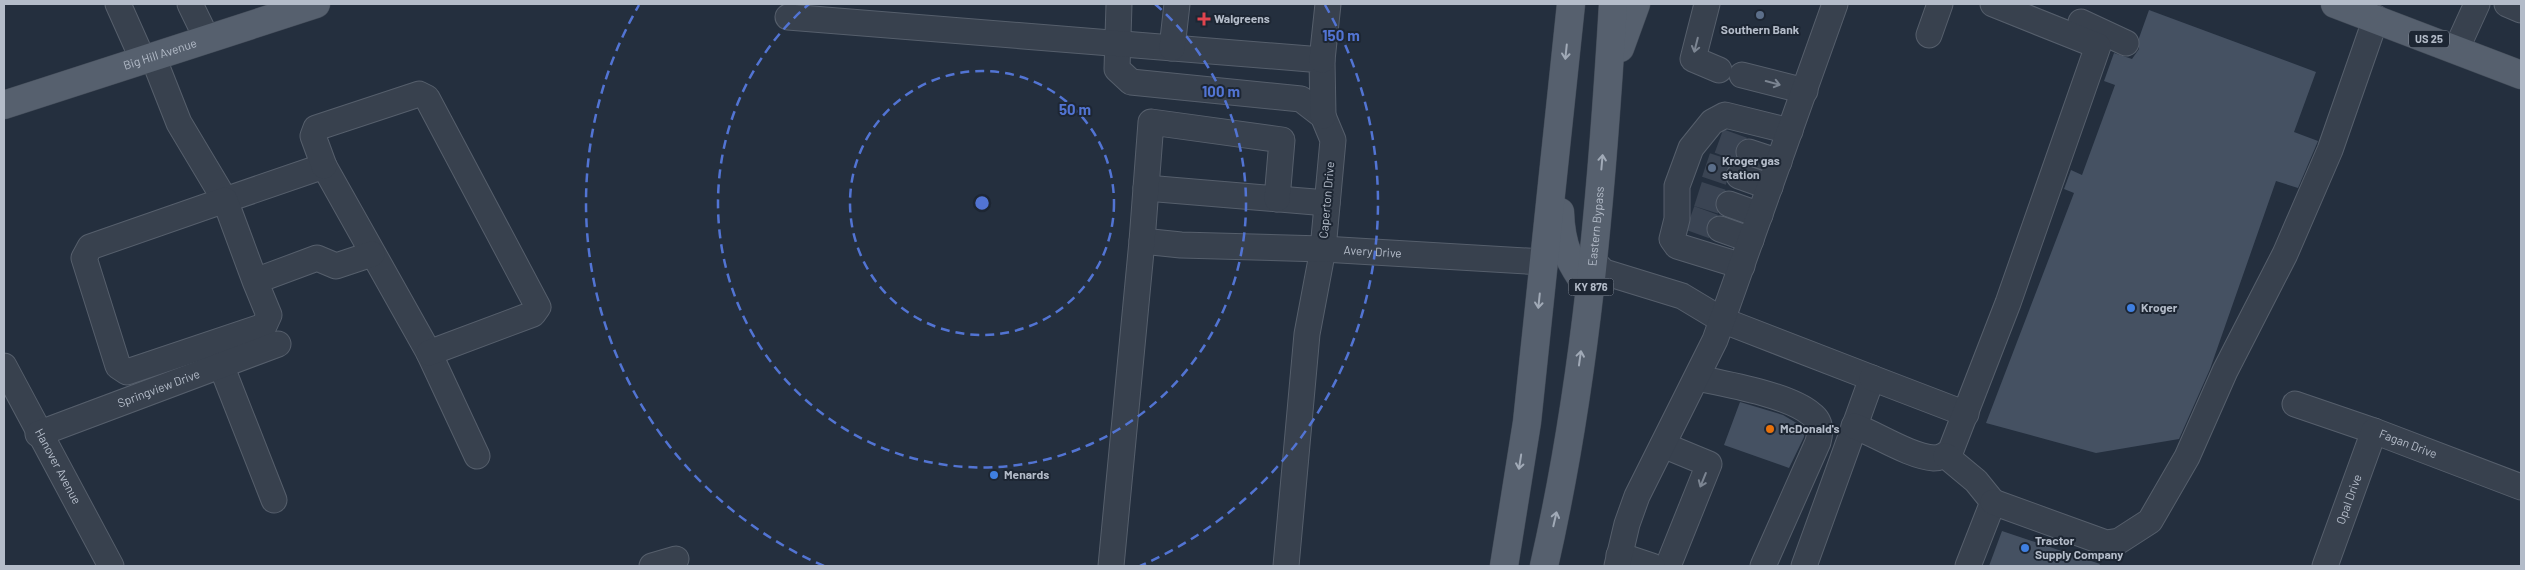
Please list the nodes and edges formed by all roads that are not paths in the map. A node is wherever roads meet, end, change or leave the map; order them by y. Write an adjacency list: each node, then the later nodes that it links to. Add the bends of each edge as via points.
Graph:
1 (118, 4): 22 (street)
2 (128, 4): 22 (street, via 135,20)
3 (190, 4): 24 (street)
4 (316, 4): 24 (main road, Big Hill Avenue)
5 (1120, 4): 25 (street)
6 (1177, 4): 27 (street)
7 (1328, 4): 30 (street)
8 (1572, 4): 36 (main road, one-way to 36)
9 (1614, 4): 32 (main road, Eastern Bypass / KY 876)
10 (1636, 4): 32 (main road)
11 (1706, 4): 33 (street, one-way to 33, via 1692,59)
12 (1836, 4): 33 (street)
13 (1940, 4): 23 (street)
14 (1993, 4): 21 (street)
15 (2335, 4): 20 (main road, US 25)
16 (2477, 4): 28 (street)
17 (2507, 4): 18 (street)
18 (2521, 10)
19 (788, 17): 25 (street)
20 (2376, 18): 28 (main road, US 25); 77 (street, via 2330,150 2285,254 2225,372 2187,457 2150,521 2119,541 2106,543)
21 (2059, 30): 26 (street, via 2068,23 2084,22); 68 (street, via 2098,46)
22 (130, 32): 29 (street)
23 (1929, 35)
24 (207, 39): 29 (main road, Big Hill Avenue)
25 (1117, 43): 27 (street); 35 (street, via 1117,69 1131,82 1300,99)
26 (2126, 44)
27 (1172, 48): 30 (street)
28 (2456, 50): 31 (main road, US 25)
29 (148, 58): 34 (main road, Big Hill Avenue); 45 (street, via 179,123)
30 (1322, 60): 35 (street)
31 (2521, 76)
32 (1609, 83): 54 (main road, Eastern Bypass / KY 876, one-way to 32)
33 (1804, 91): 37 (street)
34 (4, 105)
35 (1323, 116): 46 (street, Caperton Drive, via 1333,140)
36 (1559, 118): 55 (main road); 59 (main road, via 1561,230 1570,263)
37 (1790, 131): 39 (street); 56 (street, via 1726,115 1712,122 1710,138 1691,148 1697,161 1683,216 1672,239 1676,246)
38 (1749, 152): 39 (street)
39 (1779, 162): 42 (street)
40 (324, 166): 45 (street); 53 (street); 62 (street, via 313,136 316,128 419,94 427,98 538,307 533,314)
41 (1739, 176): 42 (street)
42 (1770, 187): 48 (street)
43 (1146, 188): 44 (street); 44 (street, via 1150,122 1282,140); 51 (street)
44 (1277, 199): 46 (street)
45 (225, 200): 57 (street); 57 (street, via 90,247 84,258 118,366 127,372 264,326 269,315)
46 (1327, 203): 52 (street, Caperton Drive)
47 (1729, 204): 48 (street)
48 (1760, 215): 50 (street)
49 (1720, 229): 50 (street)
50 (1751, 240): 56 (street)
51 (1142, 241): 52 (street, Avery Drive); 82 (street)
52 (1323, 249): 55 (street, Avery Drive); 83 (street, Caperton Drive, via 1307,334)
53 (372, 254): 57 (street, via 336,266 318,258); 62 (street)
54 (1593, 261): 58 (street, via 1604,272); 59 (main road, Eastern Bypass / KY 876)
55 (1543, 262): 84 (main road, one-way to 84, via 1526,422)
56 (1742, 266): 60 (street)
57 (255, 282)
58 (1644, 286): 59 (street); 60 (street, via 1682,296)
59 (1590, 291): 85 (main road, Eastern Bypass / KY 876, one-way to 59, via 1560,496)
60 (1722, 320): 65 (street); 66 (street)
61 (278, 344): 63 (street, Springview Drive)
62 (429, 353): 73 (street)
63 (222, 365): 71 (street, Springview Drive); 76 (street)
64 (4, 366): 71 (street, Hanover Avenue)
65 (1697, 378): 72 (street); 88 (street, via 1744,387 1799,406 1811,413 1821,431)
66 (1872, 378): 68 (street); 69 (street)
67 (2294, 404): 70 (street, Fagan Drive)
68 (1966, 414): 74 (street)
69 (1854, 426): 74 (street, via 1922,455); 89 (street)
70 (2374, 431): 75 (street, Fagan Drive); 91 (street, Opal Drive)
71 (38, 434): 80 (street, Hanover Avenue)
72 (1663, 445): 79 (street, via 1637,496); 87 (street, one-way to 87, via 1709,464)
73 (477, 456)
74 (1946, 456): 77 (street, via 1976,481)
75 (2521, 487)
76 (274, 500)
77 (1993, 502): 90 (street)
78 (676, 559): 81 (street)
79 (1618, 560): 86 (street)
80 (111, 566)
81 (652, 566)
82 (1111, 566)
83 (1286, 566)
84 (1504, 566)
85 (1544, 566)
86 (1652, 566)
87 (1668, 566)
88 (1762, 566)
89 (1804, 566)
90 (1968, 566)
91 (2325, 566)

